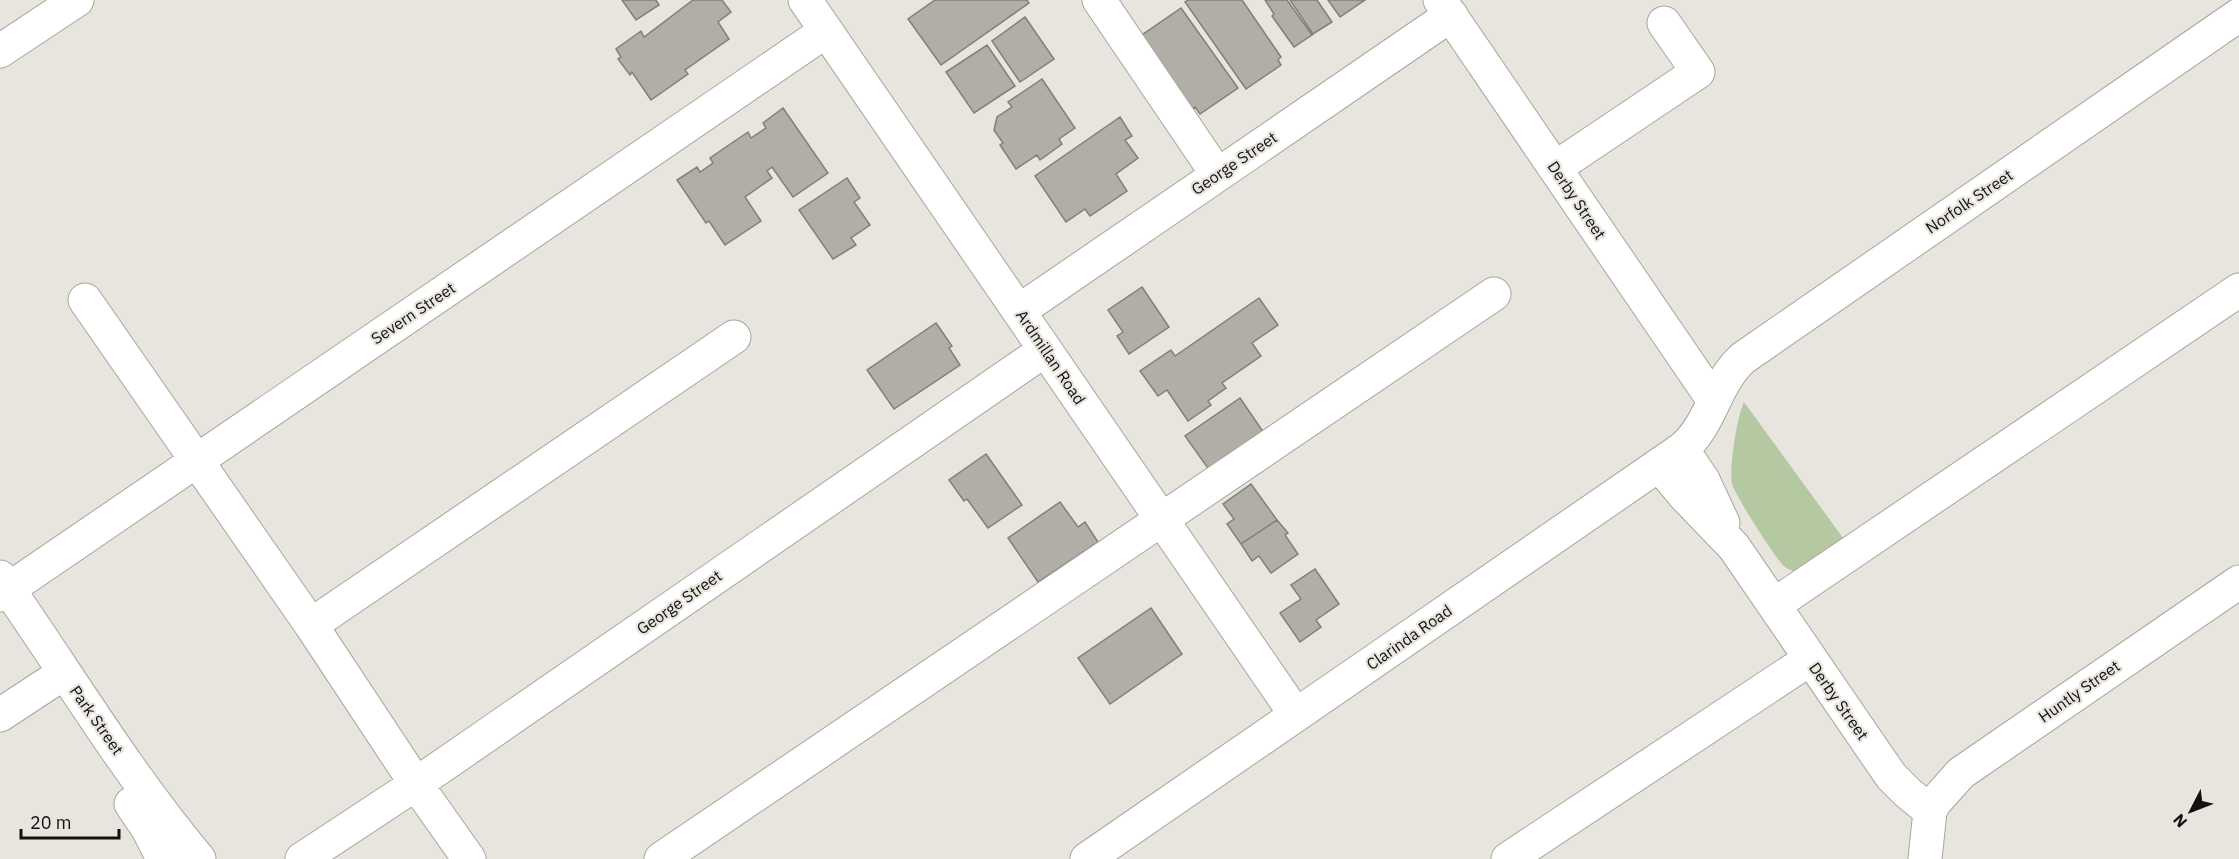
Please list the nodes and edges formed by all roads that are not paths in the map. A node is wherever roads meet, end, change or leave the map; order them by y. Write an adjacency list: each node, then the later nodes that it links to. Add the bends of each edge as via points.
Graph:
1 (76, 0): 8 (street)
2 (805, 0): 7 (street, Ardmillan Road)
3 (1099, 0): 10 (street)
4 (1445, 8): 9 (street, Derby Street); 10 (street, George Street)
5 (2239, 15): 17 (street, Norfolk Street, via 1743,358 1728,373)
6 (1664, 23): 9 (street, via 1698,72)
7 (826, 31): 14 (street, Ardmillan Road); 19 (street, Severn Street)
8 (0, 51)
9 (1555, 168): 17 (street, Derby Street)
10 (1217, 174): 14 (street, George Street)
11 (2239, 290): 23 (street)
12 (1494, 294): 20 (street)
13 (85, 300): 19 (street)
14 (1019, 311): 16 (street, Ardmillan Road)
15 (734, 337): 24 (street)
16 (1045, 350): 20 (street, Ardmillan Road); 29 (street, George Street)
17 (1714, 401): 18 (street, Clarinda Road, via 1697,435)
18 (1671, 457): 23 (street, Derby Street, via 1684,495 1734,547); 28 (street, Clarinda Road)
19 (196, 460): 22 (street, Severn Street); 24 (street)
20 (1161, 519): 28 (street, Ardmillan Road); 36 (street)
21 (2239, 582): 30 (street, Huntly Street, via 1961,773)
22 (2, 595): 26 (street, Park Street)
23 (1774, 605): 25 (street, Derby Street)
24 (311, 625): 29 (street)
25 (1810, 659): 30 (street, Derby Street, via 1891,776); 38 (street)
26 (56, 678): 27 (street); 33 (street, Park Street); 34 (street, Park Street)
27 (0, 715)
28 (1296, 715): 37 (street, Clarinda Road)
29 (416, 784): 32 (street, George Street); 35 (street)
30 (1930, 811): 31 (street)
31 (1925, 856)
32 (307, 857)
33 (163, 859)
34 (199, 859)
35 (469, 859)
36 (661, 859)
37 (1087, 859)
38 (1508, 859)

